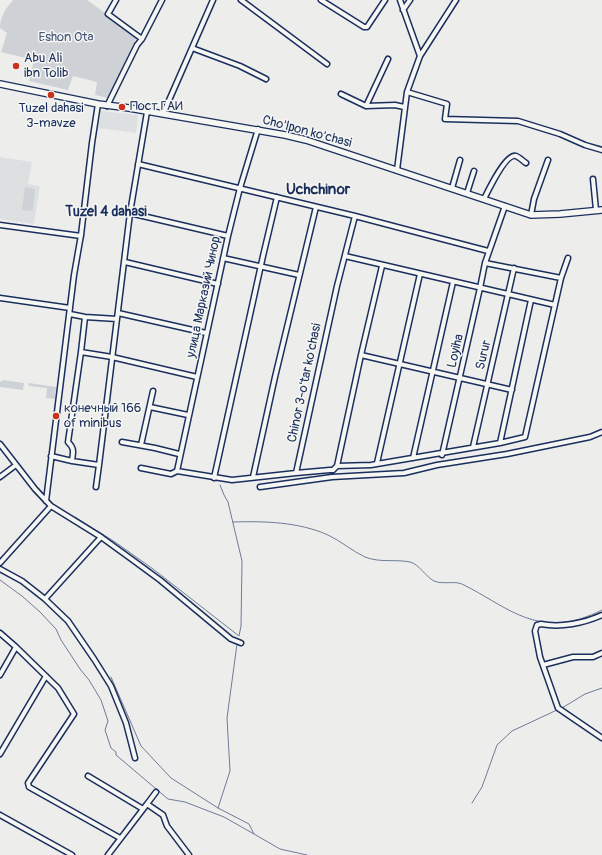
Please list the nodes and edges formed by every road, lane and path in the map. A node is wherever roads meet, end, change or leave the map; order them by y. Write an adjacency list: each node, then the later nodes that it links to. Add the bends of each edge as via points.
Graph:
1 (116, 0): 11 (street, via 108,14)
2 (162, 0): 11 (street)
3 (213, 0): 12 (street)
4 (241, 0): 15 (street)
5 (321, 0): 6 (street, via 364,27 367,27)
6 (384, 0)
7 (400, 0): 10 (street)
8 (410, 0): 10 (street)
9 (456, 0): 13 (street)
10 (403, 10): 13 (street)
11 (142, 39): 21 (street)
12 (192, 48): 16 (street); 25 (street)
13 (420, 56): 18 (street)
14 (388, 59): 22 (street)
15 (327, 64)
16 (266, 78)
17 (0, 84): 20 (main road, Cho'lpon ko'chasi)
18 (407, 92): 23 (street); 27 (street, via 448,104 445,118 518,122)
19 (341, 94): 22 (street)
20 (98, 104): 21 (main road, Cho'lpon ko'chasi); 47 (street)
21 (107, 106): 24 (main road, Cho'lpon ko'chasi)
22 (366, 106): 23 (street)
23 (404, 107): 32 (street)
24 (147, 112): 25 (main road, Cho'lpon ko'chasi); 31 (street)
25 (163, 114): 26 (main road, Cho'lpon ko'chasi)
26 (258, 129): 32 (main road, Cho'lpon ko'chasi, via 306,140); 35 (street, улица Марказий Чинор)
27 (602, 150)
28 (460, 160): 36 (street)
29 (548, 160): 44 (street, via 534,198)
30 (526, 163): 39 (street, via 514,155 509,158)
31 (138, 164): 35 (street); 43 (street)
32 (397, 170): 36 (main road, Cho'lpon ko'chasi)
33 (474, 171): 37 (street)
34 (593, 179): 42 (street)
35 (240, 188): 38 (street); 48 (street, улица Марказий Чинор)
36 (452, 188): 37 (main road, Cho'lpon ko'chasi)
37 (467, 193): 39 (main road, Cho'lpon ko'chasi)
38 (277, 197): 41 (street); 55 (street)
39 (484, 199): 40 (main road, Cho'lpon ko'chasi)
40 (505, 206): 44 (main road, Cho'lpon ko'chasi); 49 (street, Loyiha)
41 (316, 207): 45 (street); 59 (street)
42 (599, 210): 44 (main road, Cho'lpon ko'chasi)
43 (130, 213): 48 (street); 53 (street)
44 (531, 215)
45 (354, 216): 49 (street); 50 (street, Chinor 3-o'tar ko'chasi)
46 (0, 225): 47 (street)
47 (81, 236): 68 (street)
48 (228, 236): 51 (street, улица Марказий Чинор)
49 (488, 251): 54 (street, Loyiha)
50 (345, 256): 56 (street); 103 (street, Chinor 3-o'tar ko'chasi)
51 (223, 258): 55 (street); 62 (street, улица Марказий Чинор)
52 (568, 258): 60 (street)
53 (125, 262): 62 (street); 69 (street)
54 (485, 263): 57 (street); 63 (street, Loyiha)
55 (261, 266): 59 (street); 107 (street)
56 (382, 266): 58 (street); 75 (street)
57 (514, 268): 60 (street); 64 (street, Surur)
58 (420, 274): 61 (street); 77 (street)
59 (299, 275): 106 (street)
60 (561, 278): 67 (street)
61 (453, 282): 63 (street); 78 (street)
62 (218, 284): 73 (street, улица Марказий Чинор)
63 (480, 288): 64 (street); 80 (street, Loyiha)
64 (508, 295): 66 (street); 81 (street, Surur)
65 (0, 298): 68 (street)
66 (532, 300): 67 (street); 82 (street)
67 (556, 305): 88 (street, via 525,437)
68 (70, 308): 70 (street)
69 (118, 313): 72 (street); 73 (street)
70 (70, 314): 71 (street); 94 (street)
71 (85, 317): 72 (street); 74 (street)
72 (117, 319): 76 (street)
73 (206, 333): 79 (street, улица Марказий Чинор)
74 (81, 352): 76 (street); 96 (street, via 68,442 73,448)
75 (361, 356): 77 (street); 100 (street)
76 (112, 358): 79 (street); 99 (street)
77 (400, 364): 78 (street); 97 (street)
78 (433, 372): 80 (street); 95 (street)
79 (197, 377): 85 (street, улица Марказий Чинор)
80 (460, 378): 81 (street); 93 (street, Loyiha)
81 (487, 384): 82 (street); 91 (street, Surur)
82 (512, 390): 88 (street)
83 (153, 391): 84 (street)
84 (150, 407): 85 (street); 90 (street)
85 (188, 415): 92 (street, улица Марказий Чинор)
86 (602, 432): 108 (street, via 583,439 404,473 332,477)
87 (122, 442): 90 (street)
88 (500, 443): 91 (street)
89 (0, 444): 98 (street)
90 (141, 445): 92 (street)
91 (473, 447): 93 (street)
92 (179, 454): 102 (street, улица Марказий Чинор)
93 (443, 454): 95 (street)
94 (51, 456): 96 (street); 111 (street)
95 (413, 458): 97 (street)
96 (72, 461): 99 (street)
97 (377, 463): 100 (street)
98 (16, 465): 105 (street); 111 (street)
99 (99, 466): 109 (street)
100 (337, 466): 103 (street, via 333,470)
101 (141, 468): 102 (street, via 171,474)
102 (176, 471): 107 (street)
103 (296, 473): 104 (street)
104 (289, 474): 106 (street); 108 (street)
105 (0, 477)
106 (253, 477): 107 (street, via 232,480)
107 (214, 478)
108 (289, 483): 110 (street)
109 (96, 487)
110 (260, 487)
111 (46, 501): 112 (street)
112 (51, 506): 113 (street); 114 (street)
113 (101, 536): 116 (street); 119 (street, via 160,580 231,639)
114 (0, 563)
115 (0, 569): 116 (street)
116 (46, 599): 127 (street, via 68,621 111,686 123,715)
117 (602, 614): 122 (street, via 570,624 537,625 535,631)
118 (0, 633): 120 (street)
119 (241, 643)
120 (16, 647): 123 (street); 124 (street)
121 (602, 653): 122 (street, via 593,657 573,657)
122 (543, 665): 125 (street, via 558,708)
123 (0, 675)
124 (46, 676): 126 (street); 133 (street, via 58,688 74,714 28,783 29,787)
125 (602, 738)
126 (0, 754)
127 (135, 758)
128 (88, 776): 131 (street)
129 (156, 792): 130 (street)
130 (147, 804): 131 (street); 136 (street, via 164,815 166,826)
131 (143, 809): 133 (street)
132 (0, 815): 134 (street)
133 (120, 838): 135 (street)
134 (72, 855)
135 (108, 855)
136 (189, 855)

